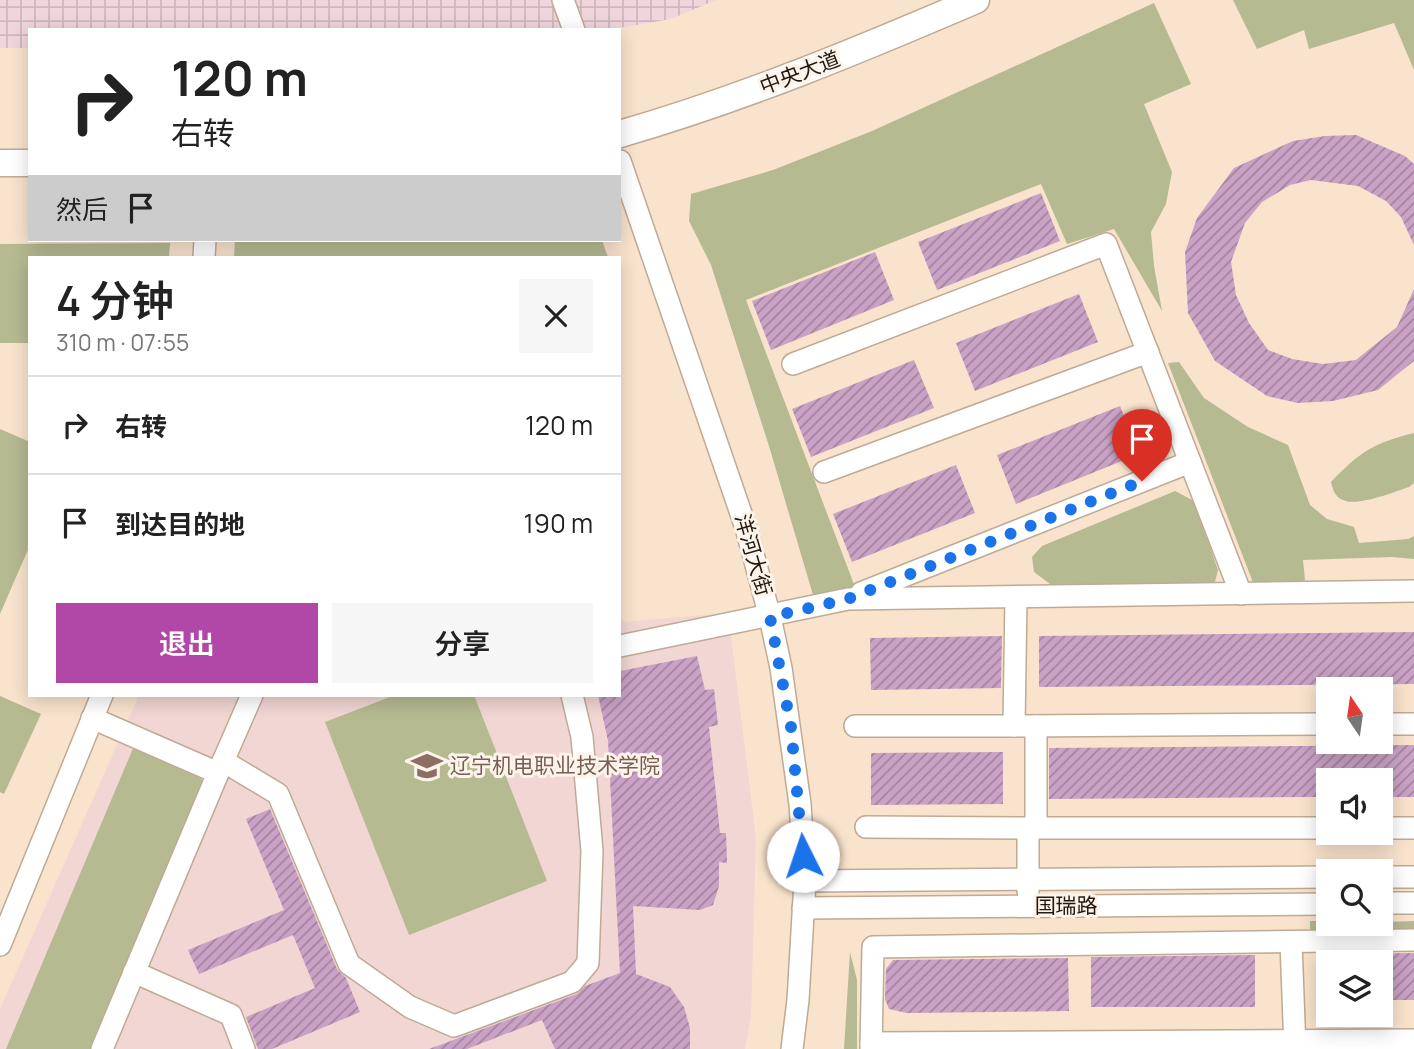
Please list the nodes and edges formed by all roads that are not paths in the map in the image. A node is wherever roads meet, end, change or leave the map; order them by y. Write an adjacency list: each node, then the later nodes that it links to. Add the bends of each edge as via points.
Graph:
1 (564, 0): 3 (street)
2 (976, 0): 4 (main road, 中央大道, via 825,65)
3 (573, 28)
4 (621, 134)
5 (0, 163): 6 (main road)
6 (28, 163)
7 (621, 164): 16 (street, 洋河大街, via 746,528)
8 (1148, 352): 9 (street, via 1106,244); 10 (street); 11 (street)
9 (793, 364)
10 (1191, 462): 13 (street); 15 (street)
11 (824, 472)
12 (1414, 591): 13 (street)
13 (1241, 593): 14 (street)
14 (1016, 597): 15 (street); 26 (street)
15 (848, 599): 16 (street)
16 (770, 617): 17 (street); 37 (street, 洋河大街, via 791,727)
17 (621, 646)
18 (101, 697): 21 (street)
19 (251, 697): 27 (street)
20 (572, 697): 27 (street, via 582,737 592,851 588,963 572,982 454,1026 410,1007 349,964 278,794)
21 (92, 718): 27 (street); 45 (street)
22 (1316, 724): 26 (street)
23 (1393, 724): 24 (street)
24 (1414, 724)
25 (855, 726): 26 (street)
26 (1025, 726): 29 (street)
27 (220, 767): 46 (street)
28 (866, 827): 29 (street)
29 (1032, 828): 30 (street); 36 (street)
30 (1316, 828)
31 (1393, 828): 32 (street)
32 (1414, 828)
33 (1316, 877): 36 (street, 国瑞路)
34 (1393, 877): 35 (street)
35 (1414, 877)
36 (1028, 880): 37 (street, 国瑞路); 41 (street)
37 (805, 881): 42 (street, 洋河大街)
38 (1393, 903): 39 (street)
39 (1414, 903)
40 (1316, 904): 41 (street, 国瑞路)
41 (1029, 906): 42 (street, 国瑞路)
42 (803, 908): 52 (street, 洋河大街)
43 (1414, 940): 44 (street)
44 (1291, 942): 48 (street); 49 (street, via 873,947)
45 (0, 945)
46 (134, 972): 50 (street); 51 (street, via 231,1015)
47 (1414, 1041): 48 (street)
48 (1294, 1045): 49 (street)
49 (871, 1046)
50 (103, 1049)
51 (244, 1049)
52 (792, 1049)

